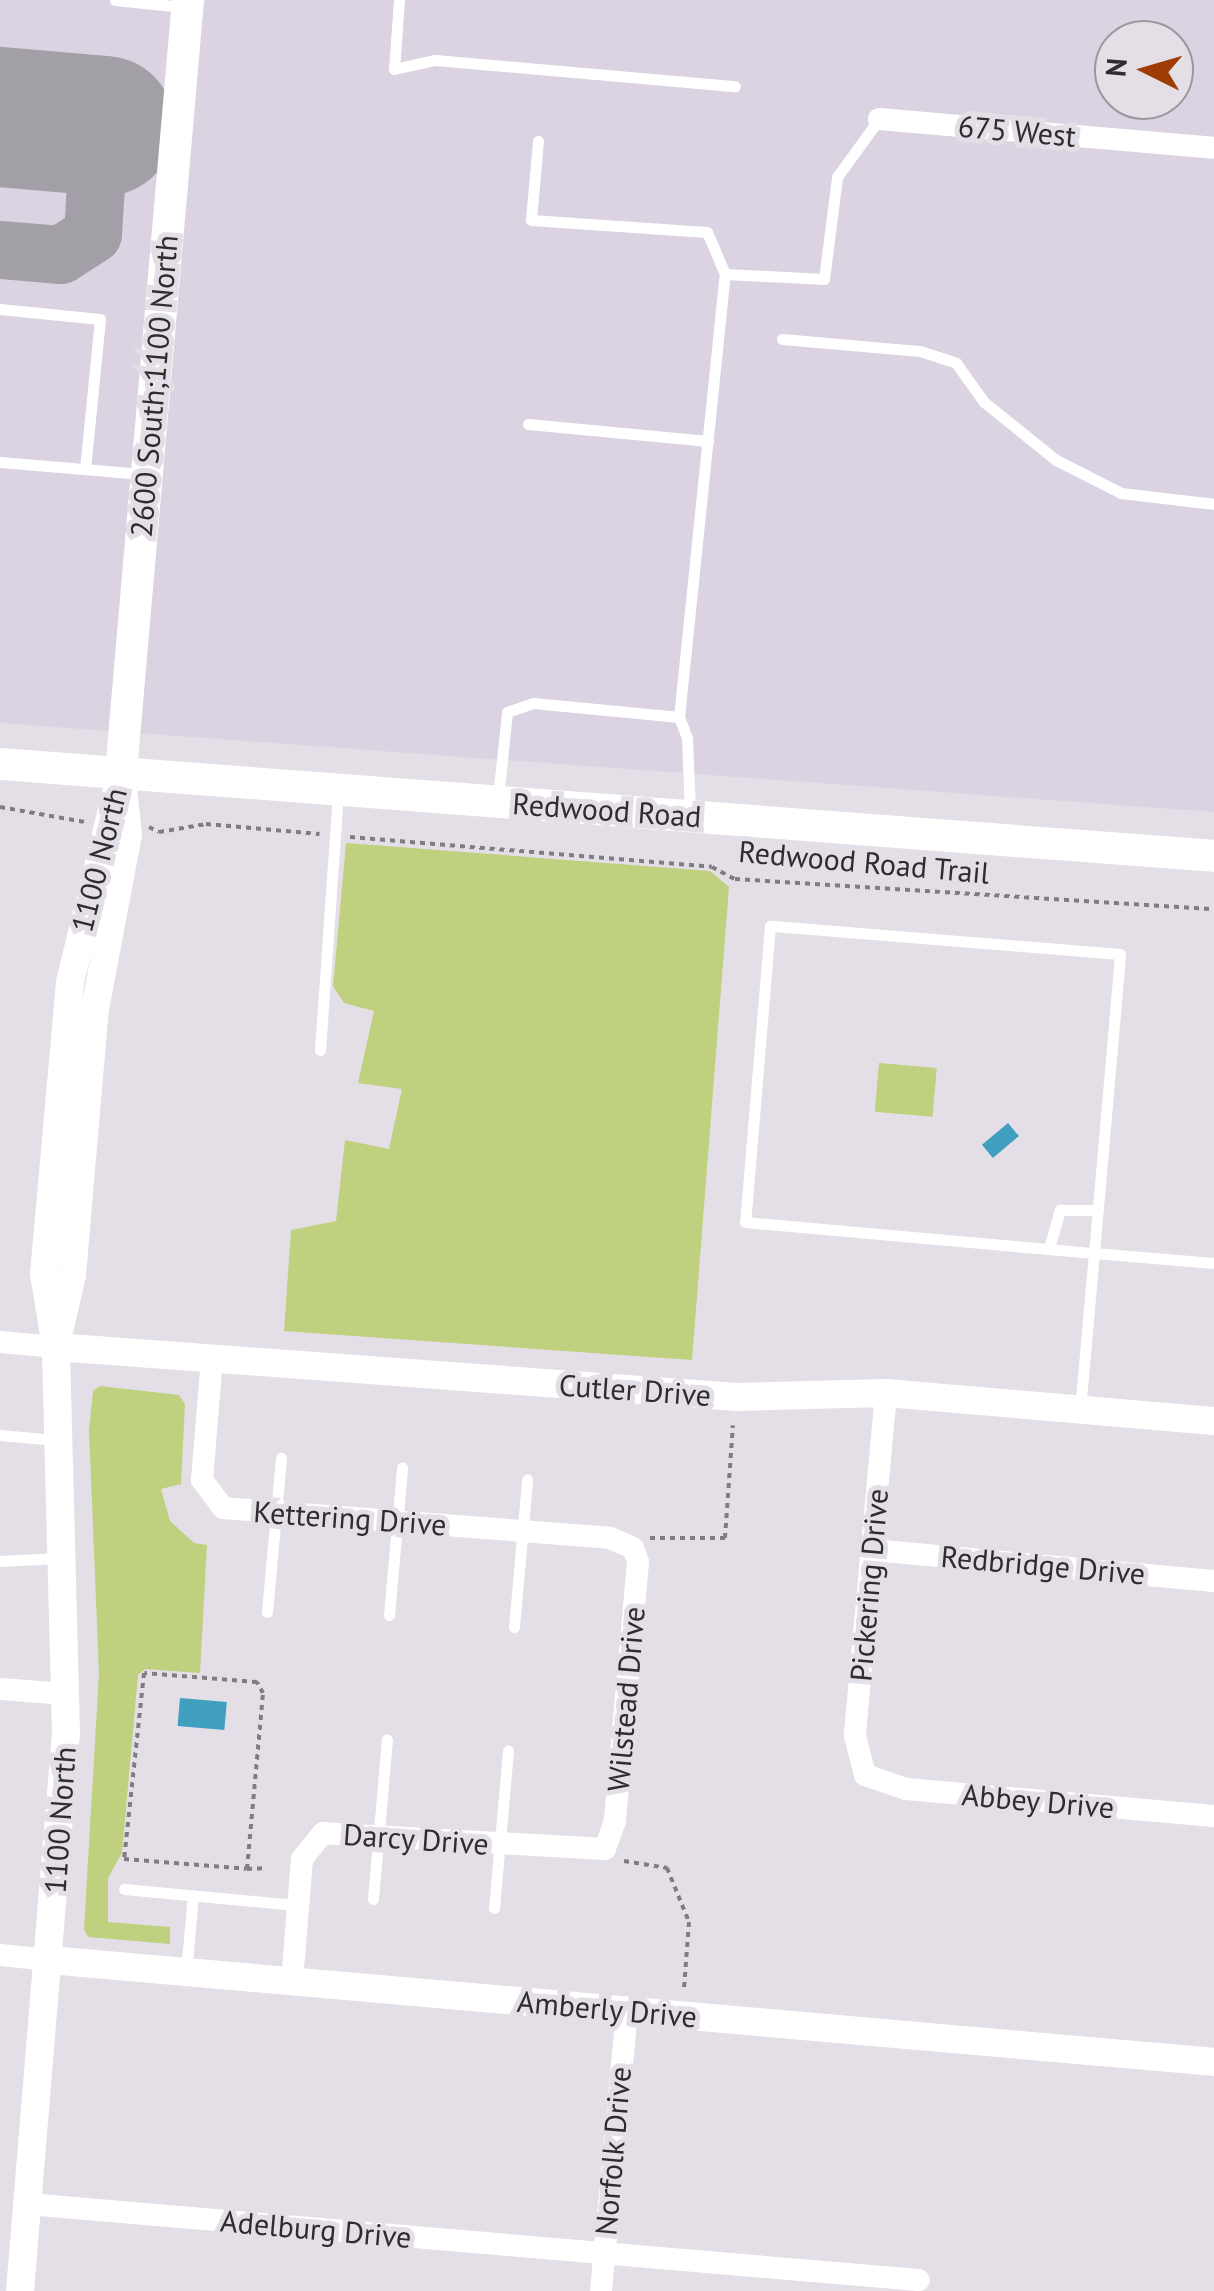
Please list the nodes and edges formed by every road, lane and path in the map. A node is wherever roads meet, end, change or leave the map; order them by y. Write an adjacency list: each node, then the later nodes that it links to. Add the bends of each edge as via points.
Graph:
1 (115, 0): 3 (lane)
2 (399, 0): 4 (lane, via 394,68 435,60)
3 (187, 4): 15 (main road, 2600 South;1100 North)
4 (736, 86)
5 (879, 119): 7 (street, 675 West); 8 (lane, via 837,178 824,279)
6 (538, 141): 8 (lane, via 531,220 707,232)
7 (1214, 148)
8 (724, 274): 12 (lane)
9 (0, 309): 14 (lane, via 100,318)
10 (782, 338): 16 (lane, via 920,351 956,363 984,402 1056,460 1121,492)
11 (528, 424): 12 (lane)
12 (708, 441): 17 (lane)
13 (0, 462): 14 (lane)
14 (85, 469): 15 (lane)
15 (146, 475): 19 (main road, 2600 South;1100 North)
16 (1214, 504)
17 (679, 717): 21 (lane, via 533,704 507,712); 23 (lane, via 688,738)
18 (0, 764): 19 (main road, Redwood Road)
19 (120, 772): 20 (main road, Redwood Road); 35 (street, 1100 North, via 66,1010 44,1274)
20 (339, 788): 21 (main road, Redwood Road); 26 (lane)
21 (497, 802): 23 (main road, Redwood Road)
22 (0, 807): 24 (path)
23 (690, 817): 27 (main road, Redwood Road)
24 (75, 820)
25 (158, 828): 26 (path, Redwood Road Trail, via 206,824)
26 (335, 835): 28 (path, Redwood Road Trail, via 712,867 736,879); 29 (lane)
27 (1214, 856)
28 (1214, 909)
29 (320, 1050)
30 (1097, 1210): 31 (lane, via 1060,1210); 31 (lane, via 1120,954 770,926 744,1222); 32 (lane)
31 (1049, 1248): 32 (lane)
32 (1094, 1252): 33 (lane); 38 (lane)
33 (1214, 1263)
34 (0, 1342): 35 (street)
35 (56, 1347): 36 (street, Cutler Drive); 42 (street, 1100 North)
36 (212, 1358): 37 (street, Cutler Drive, via 737,1397); 46 (street, Kettering Drive, via 206,1494 223,1508)
37 (886, 1393): 38 (street, Cutler Drive); 51 (street, Pickering Drive)
38 (1080, 1410): 39 (street, Cutler Drive)
39 (1214, 1421)
40 (733, 1426): 49 (path, via 724,1538)
41 (0, 1435): 42 (lane)
42 (56, 1440): 52 (street, 1100 North)
43 (281, 1458): 46 (lane)
44 (402, 1468): 47 (lane)
45 (527, 1480): 48 (lane)
46 (276, 1513): 47 (street, Kettering Drive); 55 (lane)
47 (397, 1522): 48 (street, Kettering Drive); 56 (lane)
48 (522, 1531): 50 (street, Kettering Drive, via 610,1538); 57 (lane)
49 (657, 1534)
50 (633, 1548): 66 (street, Wilstead Drive, via 637,1571 616,1821)
51 (872, 1550): 54 (street, Redbridge Drive); 62 (street, Pickering Drive, via 855,1736)
52 (60, 1558): 53 (lane); 59 (street, 1100 North)
53 (0, 1561)
54 (1214, 1580)
55 (267, 1612)
56 (389, 1615)
57 (514, 1627)
58 (0, 1689): 59 (street)
59 (66, 1694): 76 (street, 1100 North)
60 (387, 1740): 64 (lane)
61 (508, 1751): 65 (lane)
62 (865, 1775): 63 (street, Abbey Drive, via 906,1789)
63 (1214, 1816)
64 (379, 1835): 65 (street, Darcy Drive); 72 (lane); 73 (street, Darcy Drive, via 332,1832 308,1843)
65 (499, 1846): 66 (street, Darcy Drive); 74 (lane)
66 (605, 1849)
67 (627, 1863): 79 (path, via 667,1868 674,1882 689,1922)
68 (267, 1868): 69 (path)
69 (247, 1869): 69 (path, via 124,1859 144,1673 257,1682 263,1693)
70 (124, 1889): 71 (lane)
71 (193, 1895): 73 (lane); 77 (lane)
72 (373, 1899)
73 (298, 1905): 78 (street, Darcy Drive)
74 (494, 1908)
75 (0, 1955): 76 (street, Amberly Drive)
76 (49, 1960): 77 (street, Amberly Drive); 82 (street, 1100 North)
77 (186, 1972): 78 (street, Amberly Drive)
78 (292, 1981): 80 (street, Amberly Drive)
79 (684, 1989)
80 (627, 2010): 81 (street, Amberly Drive); 83 (street, Norfolk Drive)
81 (1214, 2062)
82 (28, 2204): 83 (street, Adelburg Drive); 85 (street, 1100 North)
83 (604, 2254): 84 (street, Adelburg Drive); 86 (street, Norfolk Drive)
84 (919, 2280)
85 (20, 2291)
86 (601, 2291)

